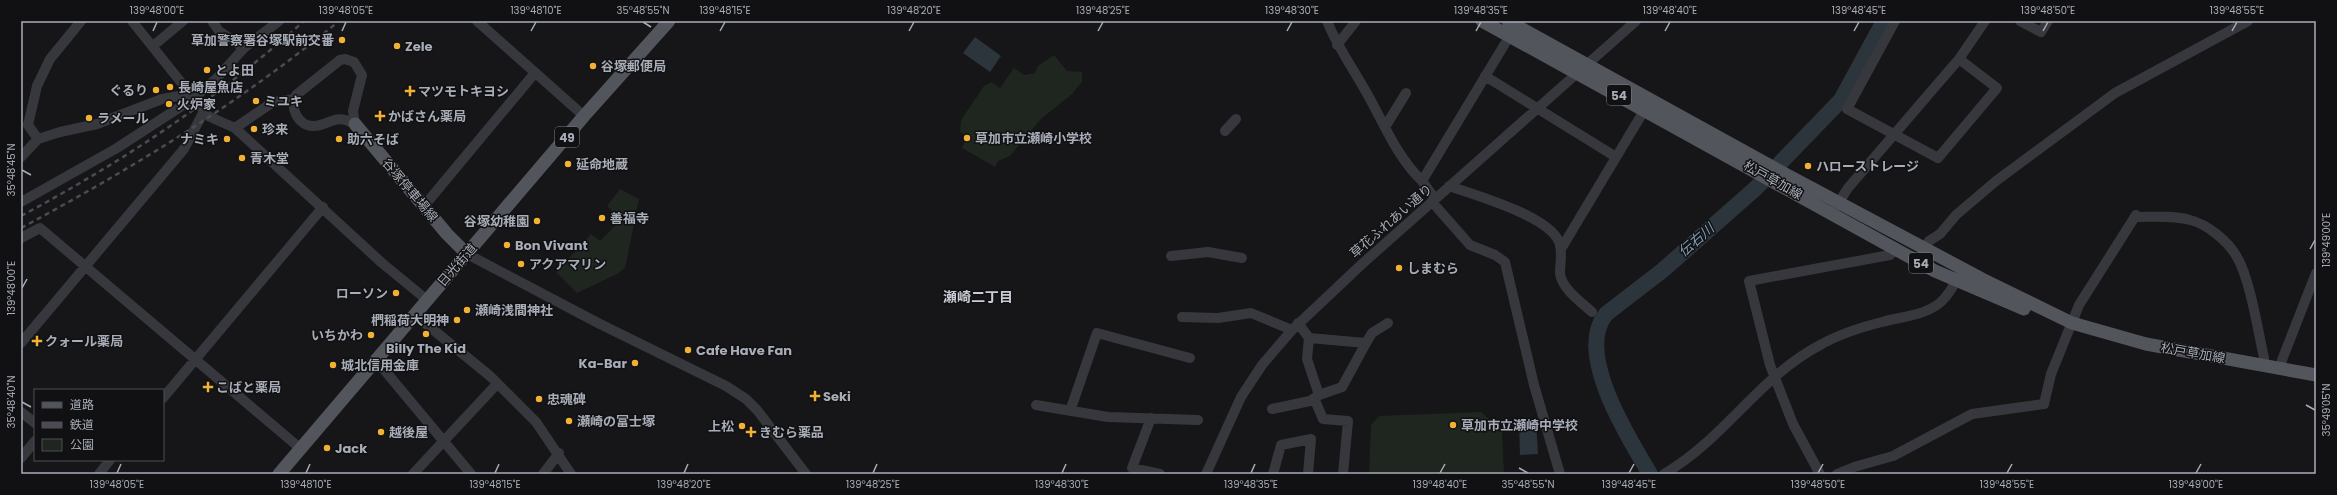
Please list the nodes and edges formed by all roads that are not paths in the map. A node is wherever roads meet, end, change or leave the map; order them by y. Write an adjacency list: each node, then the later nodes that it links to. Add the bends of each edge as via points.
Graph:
1 (81, 21): 33 (street, via 50,58 37,86)
2 (132, 21): 19 (street)
3 (183, 21): 19 (street)
4 (212, 21): 20 (street, via 219,31)
5 (279, 21): 20 (street)
6 (477, 21): 23 (street)
7 (669, 21): 31 (main road, 日光街道 / 49)
8 (1326, 21): 18 (street)
9 (1356, 21): 18 (street)
10 (1482, 21): 17 (main road, 松戸草加線 / 54)
11 (1636, 21): 22 (street, 草花ふれあい通り)
12 (1896, 21): 38 (street, via 1847,109)
13 (1985, 21): 21 (street)
14 (2020, 21): 15 (street, via 2041,32)
15 (2048, 21)
16 (2248, 21): 53 (street, via 2115,93 1996,181 1956,215)
17 (1512, 26): 22 (main road, 松戸草加線 / 54); 24 (street)
18 (1337, 45): 35 (street)
19 (153, 46): 26 (street)
20 (244, 48): 26 (street, via 217,78)
21 (1959, 59): 38 (street); 38 (street, via 1997,88 1938,158)
22 (1582, 69): 28 (street, 草花ふれあい通り); 29 (main road, 松戸草加線 / 54); 42 (main road, 松戸草加線 / 54)
23 (534, 74): 31 (street); 49 (street)
24 (1485, 76): 28 (street); 44 (street)
25 (1406, 93): 35 (street)
26 (192, 96): 30 (street); 39 (street, via 162,99 97,124); 47 (street, via 117,148)
27 (294, 99): 34 (street, via 296,114 306,124 313,126 347,119); 34 (street, via 299,92 340,60 349,59 362,75 353,111); 36 (street, via 273,102)
28 (1538, 108): 41 (street); 45 (street, 草花ふれあい通り)
29 (1644, 109): 41 (street); 42 (main road, 松戸草加線 / 54)
30 (204, 111): 36 (street, via 208,116); 59 (street, via 184,149)
31 (584, 116): 56 (main road, 日光街道 / 49)
32 (1236, 119): 37 (street)
33 (25, 124): 39 (street)
34 (356, 124): 49 (main road, 谷塚停車場線)
35 (1385, 127): 44 (street, via 1398,151)
36 (235, 128): 50 (street)
37 (1225, 131)
38 (1895, 134): 48 (street)
39 (38, 139): 40 (street)
40 (21, 157)
41 (1616, 157): 54 (street)
42 (1759, 166): 43 (main road, 松戸草加線 / 54)
43 (1782, 178): 48 (main road, 松戸草加線 / 54); 51 (main road, 松戸草加線 / 54)
44 (1422, 181): 46 (street)
45 (1449, 186): 46 (street, 草花ふれあい通り); 54 (street, via 1496,201 1533,218 1551,232 1559,241)
46 (1433, 200): 69 (street, 草花ふれあい通り); 109 (street, via 1470,245 1505,262 1534,385)
47 (21, 202)
48 (1839, 202): 51 (street); 53 (main road, 松戸草加線 / 54)
49 (424, 206): 56 (main road, 谷塚停車場線)
50 (323, 207): 63 (street, via 382,263); 74 (street)
51 (1832, 214): 55 (main road, 松戸草加線 / 54)
52 (21, 238): 59 (street, via 40,228)
53 (1925, 248): 60 (main road, 松戸草加線 / 54)
54 (1561, 249): 64 (street, via 1560,274 1564,283)
55 (1896, 249): 62 (main road, 松戸草加線 / 54); 78 (street, via 1890,255 1748,281)
56 (466, 254): 63 (main road, 日光街道 / 49); 103 (street, via 726,386 757,410)
57 (1171, 256): 58 (street, via 1208,252)
58 (1242, 258)
59 (86, 266): 71 (street); 74 (street)
60 (1962, 268): 62 (street); 68 (main road, 松戸草加線 / 54)
61 (2316, 273): 77 (street)
62 (1956, 281): 68 (main road, 松戸草加線 / 54, via 2033,313); 78 (street, via 1942,301 1932,308 1837,337 1804,354)
63 (427, 300): 65 (main road, 日光街道 / 49)
64 (1592, 312)
65 (415, 315): 75 (main road, 日光街道 / 49); 80 (street)
66 (1182, 317): 69 (street, via 1218,318 1251,313)
67 (1388, 323): 72 (street, via 1372,333)
68 (2072, 323): 76 (main road, 松戸草加線 / 54, via 2146,344); 76 (street, via 2079,305 2135,216 2178,217 2197,222 2209,229 2238,258 2250,297 2264,358); 111 (street, via 2052,374 2044,404 1972,414 1893,456 1854,466)
69 (1295, 327): 70 (street); 105 (street, 草花ふれあい通り, via 1262,365 1241,397)
70 (1309, 338): 72 (street); 81 (street, via 1307,359)
71 (21, 343)
72 (1366, 343): 81 (street, via 1342,387)
73 (1190, 358): 85 (street, via 1097,333)
74 (195, 359): 82 (street); 92 (street)
75 (376, 360): 90 (street); 92 (main road, 日光街道 / 49)
76 (2263, 365): 77 (main road, 松戸草加線 / 54)
77 (2281, 368): 79 (main road, 松戸草加線 / 54)
78 (1774, 375): 96 (street, via 1707,444); 110 (street, via 1793,424)
79 (2316, 375)
80 (497, 384): 90 (street); 93 (street, via 536,422)
81 (1316, 396): 84 (street, via 1310,401); 108 (street, via 1323,420 1348,421)
82 (164, 397)
83 (1036, 405): 85 (street)
84 (1272, 409)
85 (1070, 411): 87 (street, via 1108,417)
86 (21, 412): 89 (street)
87 (1151, 418): 88 (street); 104 (street, via 1132,468)
88 (1198, 420)
89 (34, 422)
90 (444, 441): 99 (street); 100 (street)
91 (34, 442): 94 (street)
92 (301, 449): 98 (main road, 日光街道 / 49)
93 (559, 453): 101 (street); 102 (street)
94 (21, 458)
95 (109, 461): 97 (street)
96 (1666, 473)
97 (99, 474)
98 (279, 474)
99 (413, 474)
100 (471, 474)
101 (543, 474)
102 (571, 474)
103 (806, 474)
104 (1160, 474)
105 (1206, 474)
106 (1273, 474): 107 (street, via 1281,445 1311,439)
107 (1308, 474)
108 (1343, 474)
109 (1560, 474)
110 (1820, 474)
111 (1837, 474)

